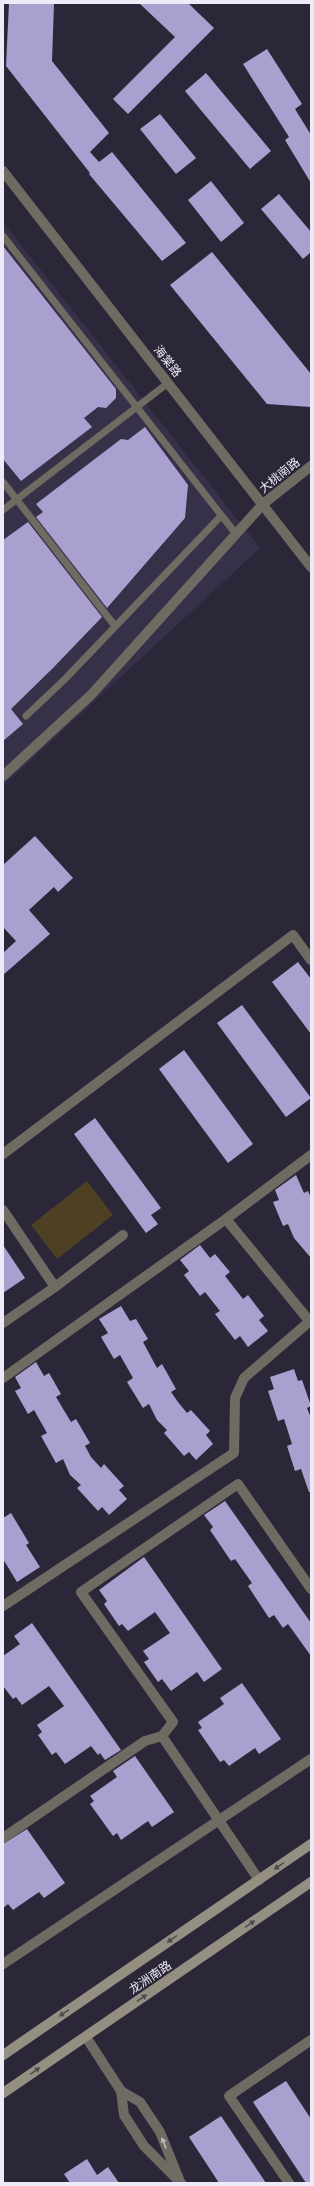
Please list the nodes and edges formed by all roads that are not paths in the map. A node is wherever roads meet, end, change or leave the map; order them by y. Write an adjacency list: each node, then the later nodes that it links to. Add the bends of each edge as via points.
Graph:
1 (3, 171): 3 (street, 海棠路)
2 (3, 236): 4 (lane)
3 (168, 383): 4 (lane); 8 (street, 海棠路)
4 (136, 408): 7 (lane); 10 (lane)
5 (311, 466): 8 (street, 大桃南路)
6 (3, 482): 7 (lane)
7 (17, 499): 9 (lane); 13 (lane)
8 (263, 504): 11 (street, 大桃南路); 12 (street, 海棠路)
9 (3, 510)
10 (221, 516): 11 (lane); 13 (lane)
11 (236, 534): 15 (street, 大桃南路, via 92,695)
12 (311, 567)
13 (115, 626): 14 (lane)
14 (26, 716)
15 (3, 776)
16 (311, 960): 17 (street, via 292,935)
17 (3, 1154)
18 (311, 1155): 20 (street)
19 (3, 1210): 22 (street)
20 (226, 1219): 23 (street); 25 (street)
21 (123, 1235): 22 (street)
22 (55, 1287): 24 (street)
23 (310, 1322): 27 (street, via 244,1378 235,1398 234,1453)
24 (3, 1323)
25 (3, 1378)
26 (311, 1589): 28 (street, via 238,1484 81,1592 173,1722)
27 (3, 1606)
28 (162, 1736): 30 (street); 31 (street, via 145,1741)
29 (311, 1759): 30 (street)
30 (219, 1820): 33 (street); 35 (street)
31 (3, 1838)
32 (311, 1844): 33 (main road, 龙洲南路, one-way to 33)
33 (259, 1880): 38 (main road, 龙洲南路, one-way to 38)
34 (311, 1882): 36 (main road, 龙洲南路, one-way to 34)
35 (3, 1964)
36 (86, 2037): 39 (street); 40 (main road, 龙洲南路, one-way to 36)
37 (311, 2040): 42 (street, via 229,2096)
38 (3, 2055)
39 (121, 2091): 41 (street, one-way to 39, via 156,2126 140,2102); 41 (street, via 124,2115 144,2146)
40 (3, 2093)
41 (180, 2181)
42 (289, 2183)

